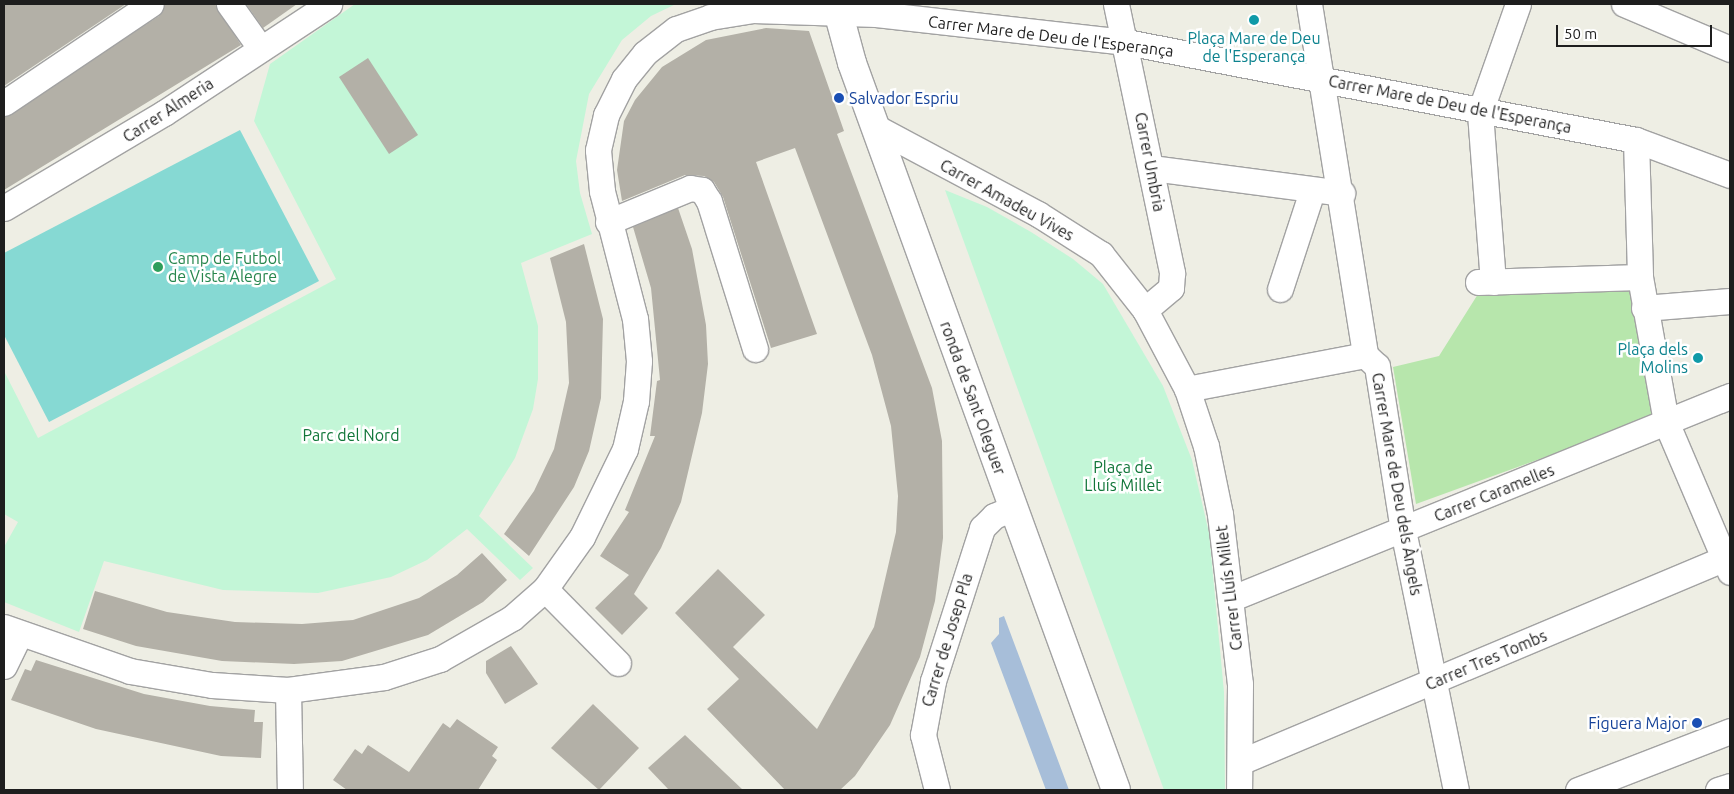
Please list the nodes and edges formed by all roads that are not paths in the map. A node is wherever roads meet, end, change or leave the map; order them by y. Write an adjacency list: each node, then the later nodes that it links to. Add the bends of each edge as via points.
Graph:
1 (151, 4): 13 (street)
2 (229, 4): 10 (street)
3 (329, 4): 10 (street, Carrer Almeria)
4 (1116, 4): 9 (street, Carrer Umbria)
5 (1309, 4): 12 (street, Carrer Mare de Deu dels Àngels)
6 (1518, 4): 14 (street)
7 (1624, 4): 11 (street)
8 (836, 8): 9 (street, Carrer Mare de Deu de l'Esperança); 15 (street, ronda de Sant Oleguer); 22 (street, Carrer Mare de Deu de l'Esperança, via 752,10 710,16 676,29 646,54 624,79 606,115 598,150)
9 (1126, 42): 12 (street, Carrer Mare de Deu de l'Esperança); 17 (street, Carrer Umbria)
10 (261, 49): 21 (street, Carrer Almeria, via 104,151)
11 (1730, 49)
12 (1321, 78): 14 (street, Carrer Mare de Deu de l'Esperança); 20 (street, Carrer Mare de Deu dels Àngels)
13 (4, 103)
14 (1480, 112): 16 (street, Carrer Mare de Deu de l'Esperança); 23 (street, via 1485,282)
15 (875, 127): 27 (street, Carrer Amadeu Vives, via 1038,214 1101,254); 33 (street, ronda de Sant Oleguer)
16 (1636, 140): 18 (street, Carrer Mare de Deu de l'Esperança); 23 (street)
17 (1152, 168): 19 (street); 27 (street, Carrer Umbria, via 1172,273 1171,288)
18 (1730, 175)
19 (1312, 192): 20 (street); 24 (street)
20 (1342, 194): 29 (street, Carrer Mare de Deu dels Àngels)
21 (4, 208)
22 (608, 222): 28 (street, via 690,188 702,190 709,201); 36 (street, Carrer Mare de Deu de l'Esperança, via 626,274 635,319 636,401 625,449 607,489 582,537)
23 (1640, 277): 26 (street)
24 (1280, 289)
25 (1730, 301): 26 (street)
26 (1644, 308): 32 (street)
27 (1145, 310): 30 (street, Carrer Amadeu Vives)
28 (755, 349)
29 (1365, 356): 30 (street); 34 (street, Carrer Mare de Deu dels Àngels, via 1376,366)
30 (1187, 389): 37 (street, Carrer Lluís Millet, via 1206,446 1220,514)
31 (1730, 396): 32 (street, Carrer Caramelles)
32 (1666, 422): 34 (street, Carrer Caramelles); 35 (street)
33 (1013, 508): 47 (street, Carrer de Josep Pla, via 994,516 982,528 933,680 923,734); 48 (street, ronda de Sant Oleguer)
34 (1403, 530): 37 (street, Carrer Caramelles); 41 (street, Carrer Mare de Deu dels Àngels)
35 (1728, 562): 41 (street, Carrer Tres Tombs)
36 (545, 589): 39 (street); 42 (street, Carrer Mare de Deu de l'Esperança, via 512,618 440,659 384,677)
37 (1230, 599): 44 (street, Carrer Lluís Millet, via 1240,684)
38 (12, 631): 40 (street); 42 (street, Carrer Mare de Deu de l'Esperança, via 130,671 212,685)
39 (618, 663)
40 (4, 666)
41 (1433, 683): 44 (street, Carrer Tres Tombs); 50 (street, Carrer Mare de Deu dels Àngels)
42 (288, 690): 46 (street)
43 (1730, 731): 51 (street)
44 (1240, 762): 49 (street, Carrer Lluís Millet)
45 (1730, 786): 52 (street)
46 (290, 790)
47 (937, 790)
48 (1116, 790)
49 (1239, 790)
50 (1456, 790)
51 (1578, 790)
52 (1718, 790)

